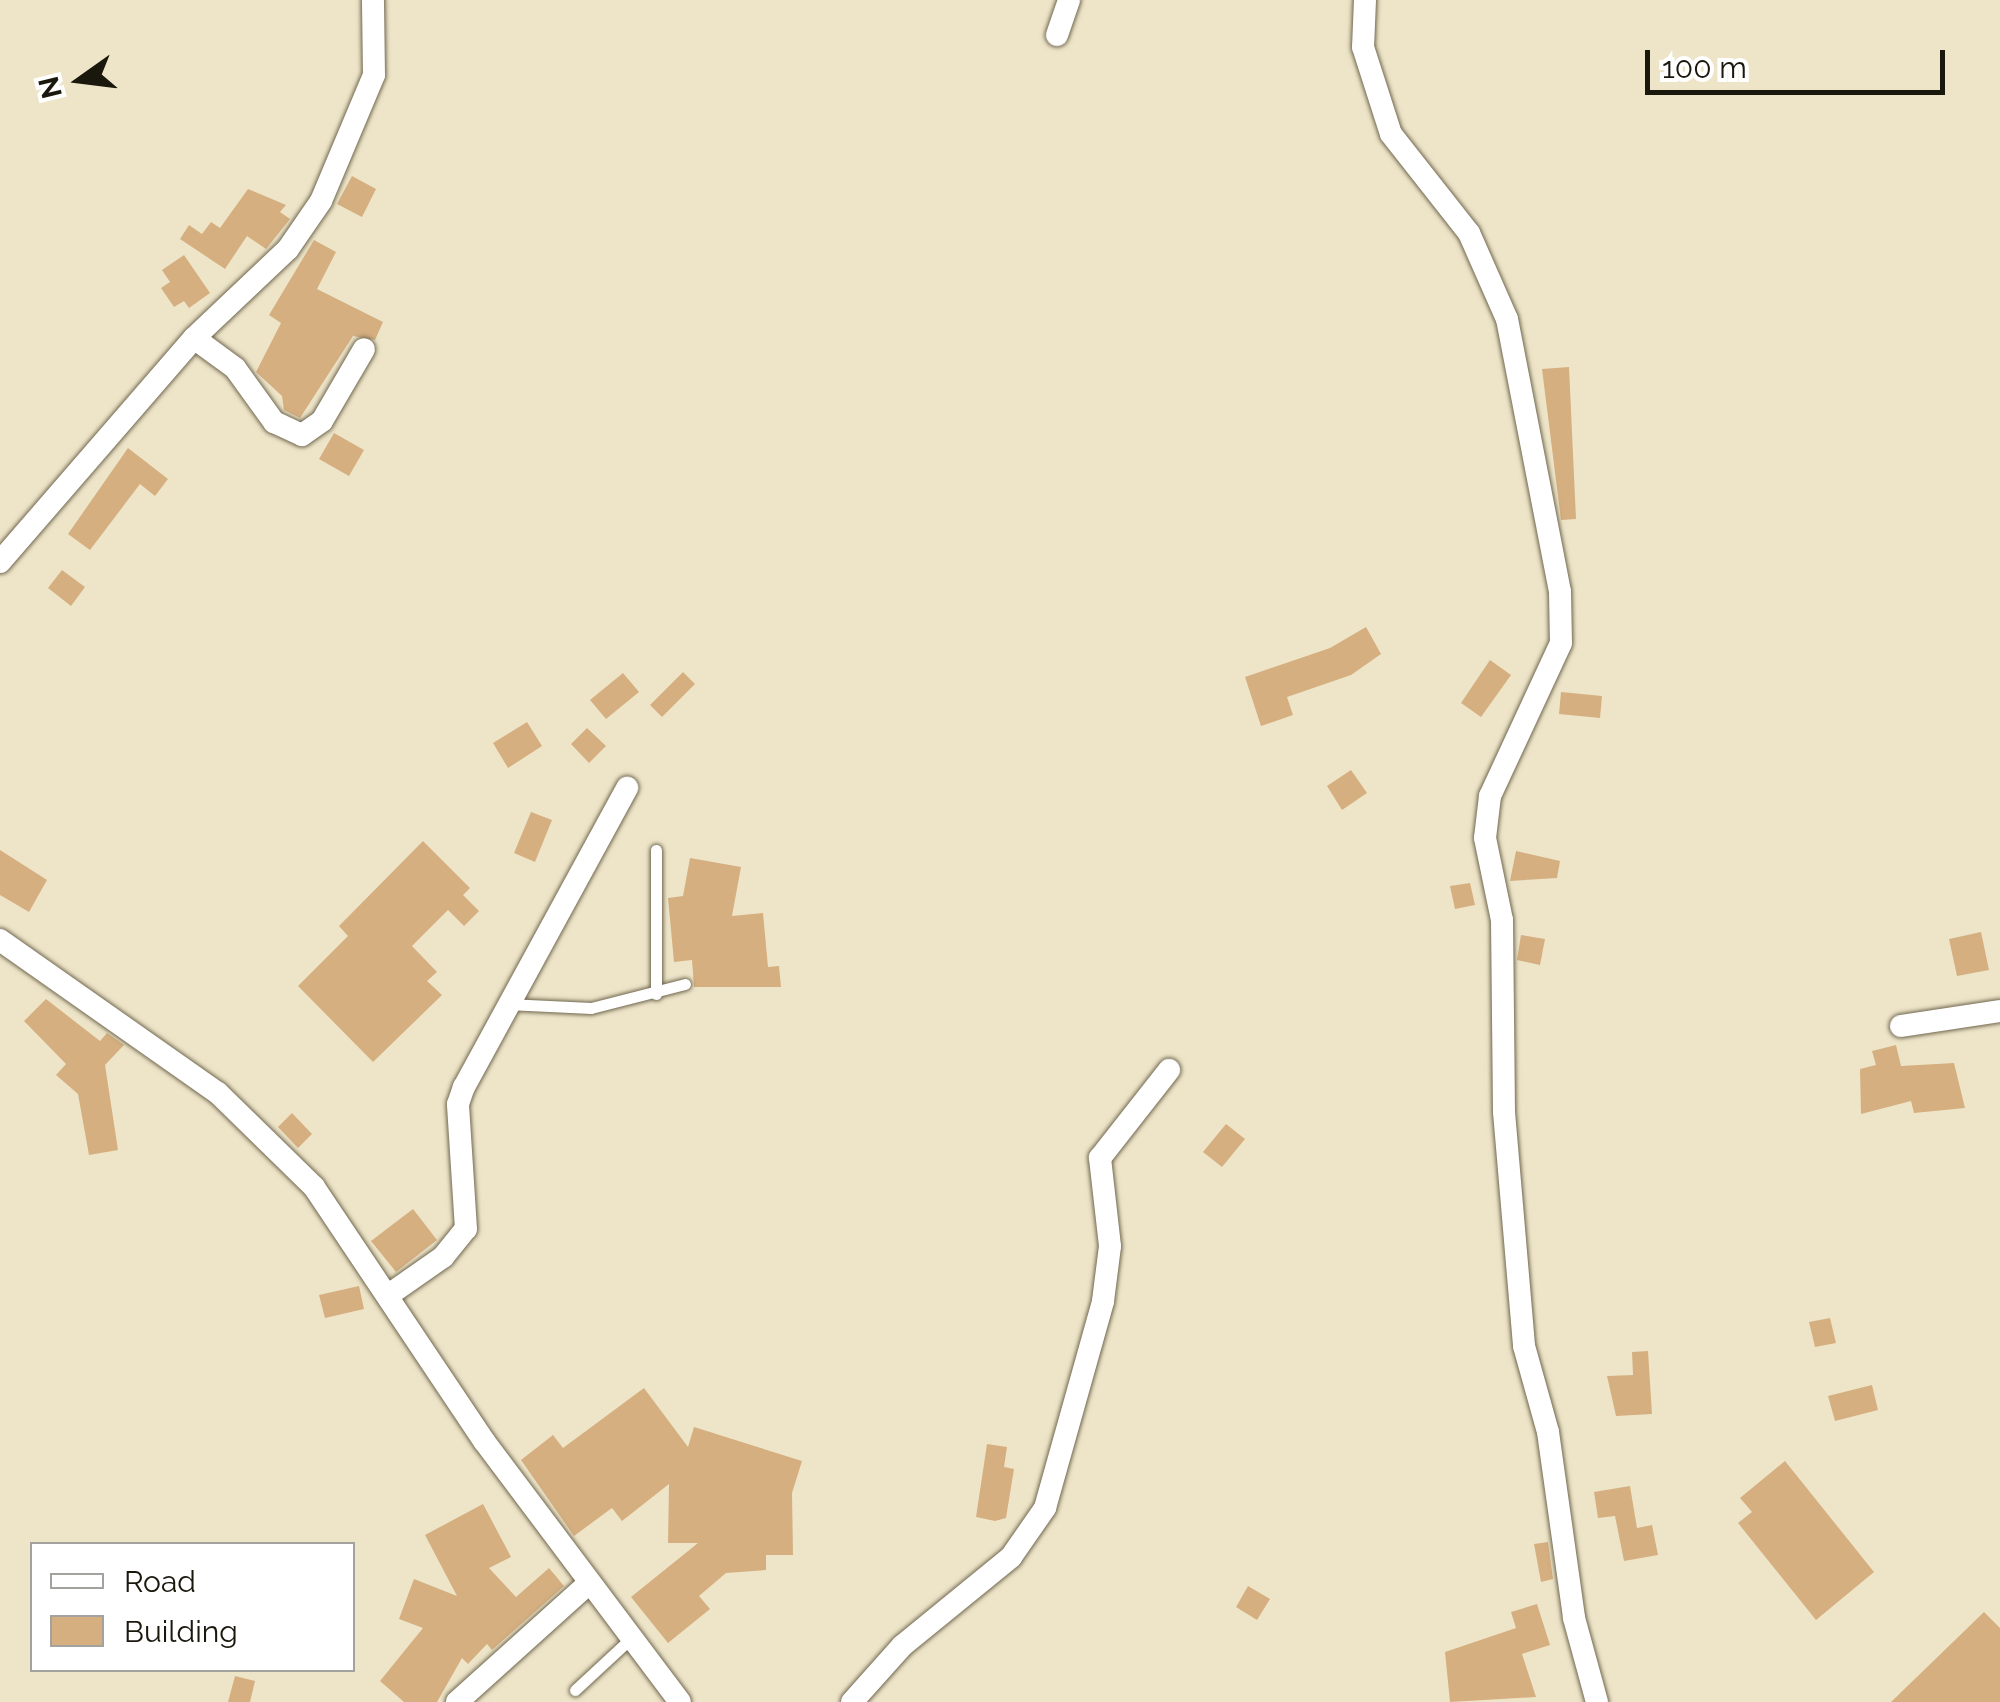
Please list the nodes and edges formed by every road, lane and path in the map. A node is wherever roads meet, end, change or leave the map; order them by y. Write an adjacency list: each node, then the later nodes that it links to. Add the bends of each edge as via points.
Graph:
1 (373, 0): 5 (street, via 374,75 321,202 288,249)
2 (1070, 0): 4 (street)
3 (1365, 0): 24 (street, via 1364,48 1391,134 1470,233 1508,319 1560,592 1561,643 1490,796 1484,838 1502,920 1502,1054 1524,1346 1548,1432 1574,1618)
4 (1057, 35)
5 (194, 338): 6 (street, via 234,368 274,422 302,435 322,421); 7 (street)
6 (364, 349)
7 (0, 562)
8 (627, 788): 13 (street)
9 (656, 850): 12 (lane)
10 (0, 940): 17 (street, via 218,1093 314,1188)
11 (685, 984): 12 (lane)
12 (656, 994): 13 (lane, via 591,1008)
13 (503, 1004): 17 (street, via 458,1104 466,1228 443,1257)
14 (2000, 1011): 15 (street)
15 (1901, 1026)
16 (1169, 1070): 23 (street, via 1100,1158 1110,1246 1103,1301 1045,1508 1011,1558 902,1646)
17 (390, 1294): 18 (street)
18 (589, 1583): 19 (street); 21 (street)
19 (630, 1639): 20 (lane); 22 (street)
20 (576, 1690)
21 (457, 1702)
22 (680, 1702)
23 (852, 1702)
24 (1597, 1702)

